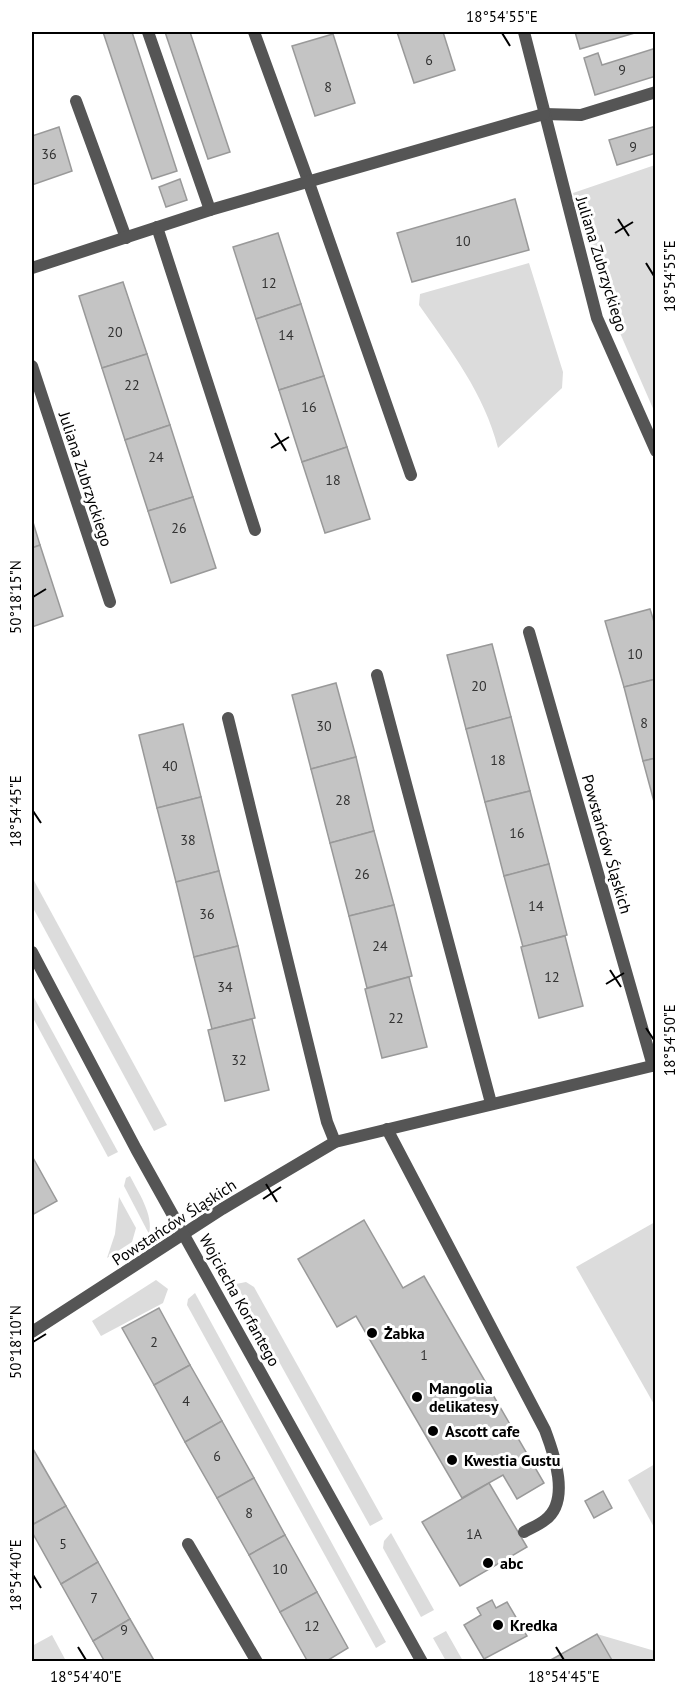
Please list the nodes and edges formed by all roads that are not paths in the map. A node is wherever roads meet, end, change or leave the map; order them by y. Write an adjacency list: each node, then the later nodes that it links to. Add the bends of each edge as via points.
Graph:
1 (148, 32): 8 (street)
2 (254, 32): 7 (street)
3 (526, 33): 6 (street, Juliana Zubrzyckiego)
4 (656, 92): 6 (street, via 581,116)
5 (76, 101): 10 (street)
6 (544, 114): 7 (street); 13 (street, Juliana Zubrzyckiego, via 597,318)
7 (309, 183): 8 (street); 14 (street)
8 (210, 210): 9 (street)
9 (157, 227): 10 (street); 15 (street)
10 (126, 237): 11 (street)
11 (32, 268)
12 (32, 366): 16 (street, Juliana Zubrzyckiego)
13 (656, 451)
14 (411, 475)
15 (255, 530)
16 (110, 602)
17 (529, 632): 21 (street, Powstańców Śląskich)
18 (377, 675): 22 (street)
19 (228, 718): 24 (street)
20 (32, 952): 25 (street, Wojciecha Korfantego)
21 (654, 1065): 22 (street, Powstańców Śląskich)
22 (491, 1103): 23 (street, Powstańców Śląskich)
23 (387, 1129): 24 (street, Powstańców Śląskich); 27 (street, via 545,1430 554,1456 556,1506 547,1519)
24 (335, 1142): 25 (street, Powstańców Śląskich)
25 (184, 1235): 26 (street, Powstańców Śląskich); 30 (street, Wojciecha Korfantego)
26 (32, 1332)
27 (524, 1532)
28 (188, 1544): 29 (street)
29 (257, 1662)
30 (423, 1662)

